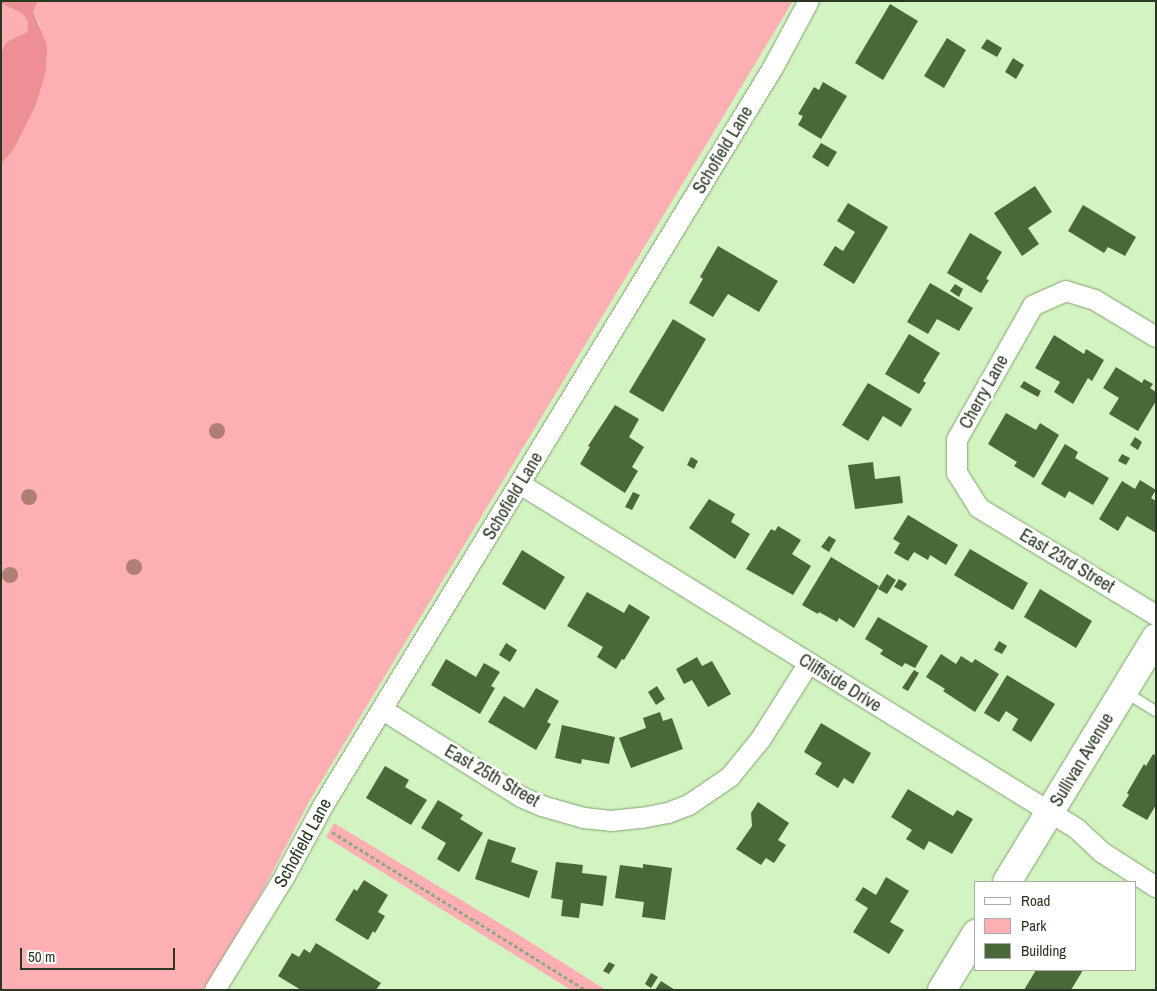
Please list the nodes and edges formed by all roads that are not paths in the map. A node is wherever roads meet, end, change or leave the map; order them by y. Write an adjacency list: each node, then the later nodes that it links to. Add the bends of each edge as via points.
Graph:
1 (809, 1): 3 (street, Schofield Lane, via 773,68)
2 (1156, 337): 4 (street, Cherry Lane, via 1095,300 1066,291 1033,306 957,440 957,473)
3 (520, 484): 7 (street, Cliffside Drive); 9 (street, Schofield Lane)
4 (979, 508): 5 (street, East 23rd Street)
5 (1156, 614)
6 (1156, 638): 8 (main road, Sullivan Avenue)
7 (809, 663): 9 (street, East 25th Street, via 761,740 730,777 688,805 642,818 611,821 584,818 542,806 521,797); 11 (street, Cliffside Drive)
8 (1124, 691): 10 (lane); 11 (main road, Sullivan Avenue)
9 (383, 710): 15 (street, Schofield Lane)
10 (1156, 711)
11 (1050, 812): 12 (main road, Sullivan Avenue); 13 (street, Cliffside Drive, via 1077,829 1103,853)
12 (1009, 881)
13 (1156, 886)
14 (974, 937): 16 (main road)
15 (215, 990)
16 (942, 990)

